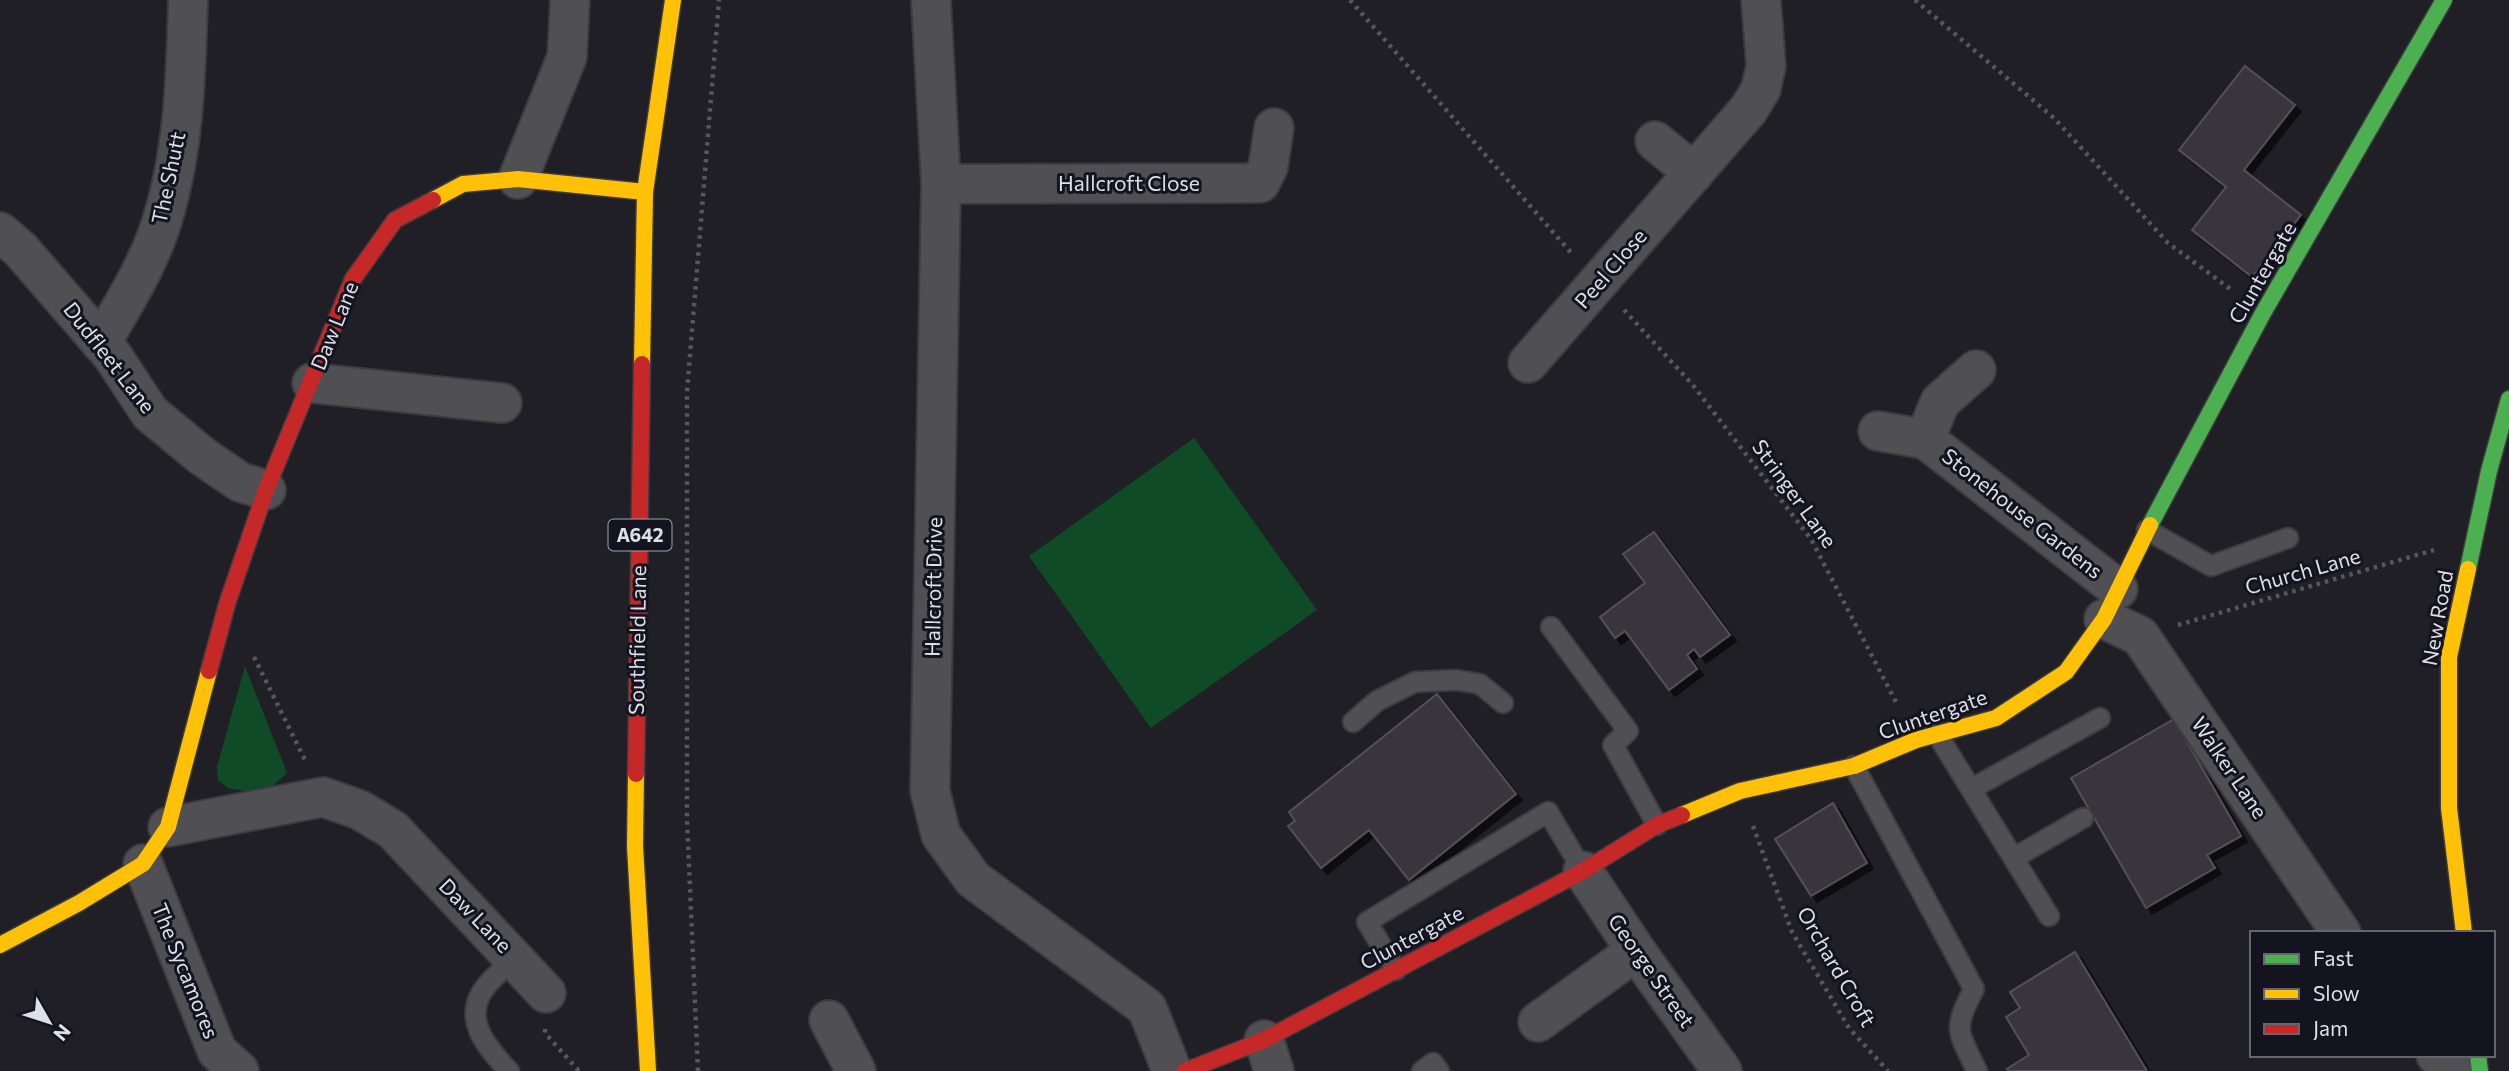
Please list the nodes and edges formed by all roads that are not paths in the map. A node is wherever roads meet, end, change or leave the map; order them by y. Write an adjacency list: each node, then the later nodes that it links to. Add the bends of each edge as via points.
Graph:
1 (188, 0): 14 (street, The Shutt, via 186,93 172,182 158,234)
2 (570, 0): 10 (street, via 567,57)
3 (673, 0): 12 (main road, Southfield Lane / A642)
4 (931, 0): 11 (street, Hallcroft Drive)
5 (1760, 0): 9 (street, Peel Close, via 1766,66 1761,89)
6 (2444, 0): 23 (main road, Cluntergate, via 2263,313)
7 (1274, 128): 11 (street, Hallcroft Close, via 1268,167 1260,183)
8 (1655, 141): 9 (street)
9 (1694, 173): 15 (street, Peel Close)
10 (518, 179): 12 (main road, Daw Lane); 17 (main road, Daw Lane, via 463,184 395,220 353,279)
11 (941, 184): 55 (street, Hallcroft Drive, via 930,791 941,835 973,879 1147,1008)
12 (645, 192): 53 (main road, Southfield Lane / A642, via 635,846)
13 (0, 232): 14 (street, Dudfleet Lane)
14 (101, 343): 22 (street, Dudfleet Lane, via 150,413 240,482)
15 (1528, 363)
16 (1976, 370): 21 (street, Stonehouse Gardens, via 1940,402)
17 (312, 383): 19 (street); 22 (main road, Daw Lane)
18 (2509, 399): 41 (main road, New Road, via 2449,657 2449,808)
19 (502, 403)
20 (1878, 431): 21 (street, Stonehouse Gardens)
21 (1925, 439): 25 (street, Stonehouse Gardens)
22 (266, 490): 35 (main road, Daw Lane, via 227,604)
23 (2147, 530): 24 (lane, via 2211,566); 25 (main road, Cluntergate)
24 (2288, 538)
25 (2111, 604): 30 (main road, Cluntergate, via 2066,672 1996,718); 40 (street, Walker Lane, via 2140,636)
26 (1551, 627): 34 (lane, via 1628,731 1613,745)
27 (1503, 703): 29 (lane, via 1480,684 1415,682 1377,701)
28 (2100, 718): 32 (lane)
29 (1353, 722)
30 (1937, 734): 31 (main road, Cluntergate); 32 (lane)
31 (1854, 766): 34 (main road, Cluntergate, via 1740,791); 60 (lane, via 1974,989 1960,1014 1959,1034)
32 (1971, 789): 36 (lane)
33 (2083, 818): 36 (lane)
34 (1657, 825): 38 (main road, Cluntergate)
35 (168, 827): 37 (main road, Daw Lane); 44 (street, Daw Lane, via 323,797 360,810 393,830)
36 (2014, 858): 39 (lane)
37 (143, 864): 42 (main road, Daw Lane); 51 (street, The Sycamores, via 217,1051)
38 (1583, 871): 43 (street, George Street); 45 (main road, Cluntergate); 45 (lane, via 1548,812 1367,922)
39 (2049, 916)
40 (2340, 931)
41 (2464, 931)
42 (0, 945)
43 (1636, 951): 48 (street); 59 (street, George Street)
44 (515, 958): 46 (street, Daw Lane); 52 (lane, via 485,987 476,1007 476,1028)
45 (1396, 970): 49 (main road, Cluntergate)
46 (546, 993)
47 (829, 1020): 54 (street)
48 (1538, 1022)
49 (1269, 1056): 56 (main road, Cluntergate)
50 (2438, 1057): 61 (street)
51 (239, 1071)
52 (509, 1071)
53 (648, 1071)
54 (856, 1071)
55 (1172, 1071)
56 (1185, 1071)
57 (1422, 1071): 58 (lane, via 1433,1063)
58 (1439, 1071)
59 (1722, 1071)
60 (1977, 1071)
61 (2455, 1071)

